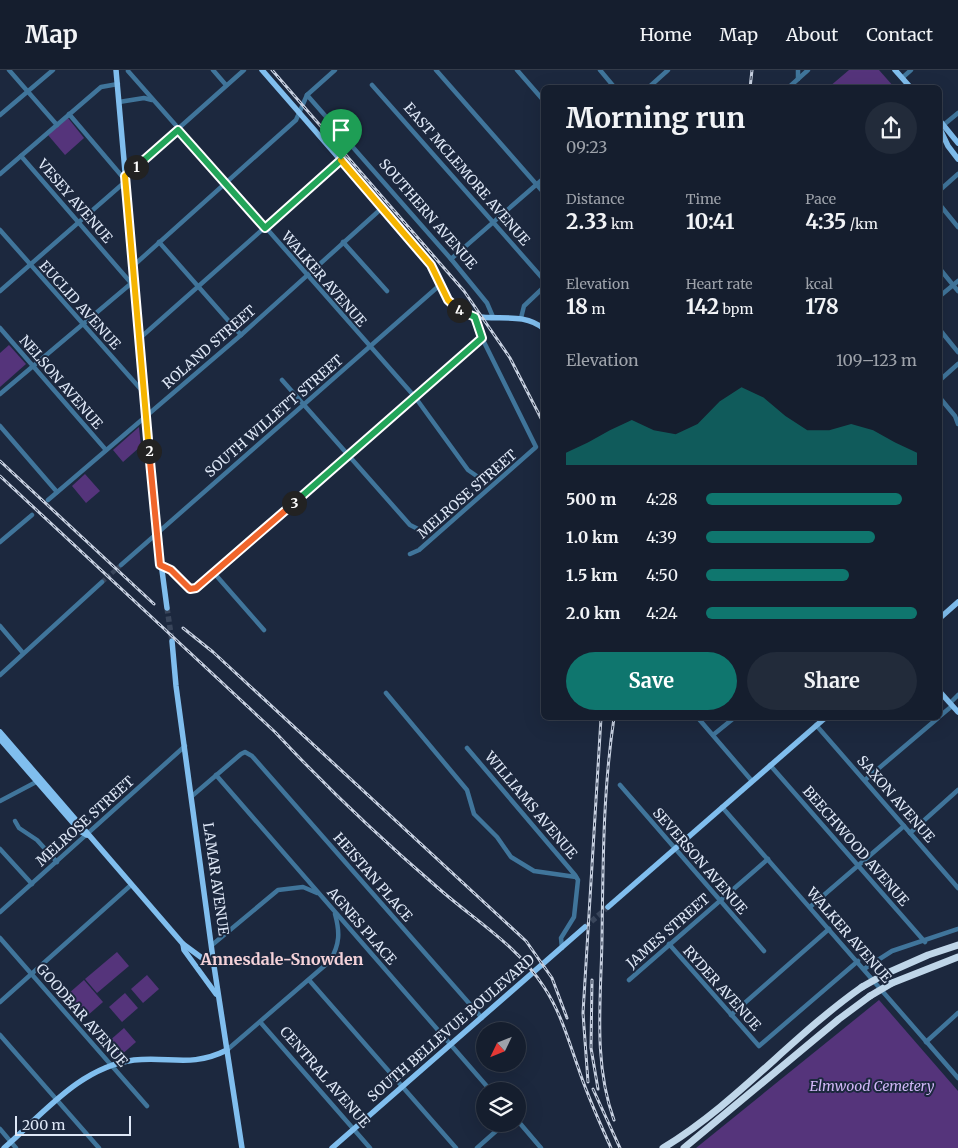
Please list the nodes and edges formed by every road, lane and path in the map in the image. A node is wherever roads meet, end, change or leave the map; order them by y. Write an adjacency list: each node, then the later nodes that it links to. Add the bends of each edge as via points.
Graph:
1 (9, 70): 26 (street)
2 (53, 70): 26 (street)
3 (116, 70): 19 (main road)
4 (213, 70): 20 (street)
5 (244, 70): 20 (street)
6 (262, 70): 31 (main road)
7 (335, 70): 27 (street)
8 (436, 70): 49 (street)
9 (517, 70): 28 (street)
10 (600, 70): 22 (street)
11 (668, 70): 23 (street)
12 (798, 70): 17 (street)
13 (808, 70): 17 (street)
14 (895, 70): 18 (main road)
15 (912, 70): 18 (street)
16 (128, 71): 29 (street, WALKER AVENUE)
17 (798, 78): 24 (street)
18 (902, 78): 25 (main road)
19 (118, 84): 30 (main road); 33 (street, via 101,87)
20 (226, 85): 39 (street)
21 (372, 85): 55 (street, EAST MCLEMORE AVENUE)
22 (612, 85)
23 (651, 85)
24 (791, 85)
25 (908, 85)
26 (27, 92): 34 (street); 35 (street)
27 (307, 94): 31 (street); 61 (street, SOUTHERN AVENUE)
28 (541, 98)
29 (153, 100): 30 (street, via 144,98); 39 (street, WALKER AVENUE)
30 (119, 102): 46 (main road)
31 (299, 113): 43 (main road); 48 (street, via 296,120)
32 (958, 113): 36 (street)
33 (69, 114): 35 (street); 46 (street)
34 (0, 115)
35 (57, 125): 41 (street)
36 (942, 125)
37 (942, 127): 40 (main road)
38 (942, 129): 42 (main road, via 948,146)
39 (178, 130): 46 (street); 48 (street, WALKER AVENUE)
40 (958, 143)
41 (21, 156): 44 (street); 54 (street, VESEY AVENUE)
42 (958, 159)
43 (341, 160): 53 (main road); 57 (street)
44 (0, 174)
45 (958, 174): 50 (street)
46 (126, 179): 54 (street); 63 (main road)
47 (541, 180): 49 (street)
48 (225, 183): 57 (street, WALKER AVENUE); 59 (street)
49 (536, 184): 51 (street); 55 (street)
50 (942, 188)
51 (541, 190)
52 (942, 207): 56 (street)
53 (382, 208): 60 (street, ROLAND STREET); 69 (main road, via 431,265)
54 (79, 222): 62 (street); 68 (street, VESEY AVENUE)
55 (492, 222): 61 (street); 66 (street, EAST MCLEMORE AVENUE)
56 (958, 227)
57 (265, 228): 65 (street, WALKER AVENUE); 71 (street)
58 (0, 230): 62 (street, EUCLID AVENUE)
59 (159, 242): 63 (street); 71 (street)
60 (343, 242): 65 (street, ROLAND STREET); 74 (street)
61 (451, 258): 78 (street, SOUTHERN AVENUE, via 487,303)
62 (30, 265): 73 (street); 80 (street, EUCLID AVENUE)
63 (133, 266): 68 (main road)
64 (942, 272): 70 (street)
65 (307, 277): 84 (street, ROLAND STREET); 87 (street, WALKER AVENUE)
66 (541, 277)
67 (958, 281): 70 (street)
68 (133, 282): 80 (street); 85 (main road)
69 (441, 284): 77 (main road, via 454,307); 87 (street, SOUTH WILLETT STREET)
70 (953, 285): 75 (street); 76 (street)
71 (198, 287): 84 (street); 85 (street)
72 (541, 290): 79 (street, via 524,306)
73 (0, 291)
74 (387, 291)
75 (958, 291)
76 (942, 294)
77 (475, 317): 78 (main road); 86 (street)
78 (493, 317): 79 (main road)
79 (521, 318): 82 (main road)
80 (82, 324): 90 (street); 94 (street, EUCLID AVENUE)
81 (0, 328): 90 (street, NELSON AVENUE)
82 (541, 328)
83 (942, 332): 88 (street)
84 (241, 335): 98 (street, ROLAND STREET)
85 (140, 338): 94 (main road)
86 (482, 338): 95 (street); 110 (street, MELROSE STREET, via 536,447 427,544)
87 (369, 347): 95 (street, WALKER AVENUE); 97 (street, SOUTH WILLETT STREET)
88 (958, 352)
89 (958, 364): 91 (street)
90 (33, 366): 93 (street); 101 (street, NELSON AVENUE)
91 (942, 378)
92 (282, 380): 97 (street)
93 (0, 394)
94 (145, 394): 98 (main road)
95 (415, 397): 102 (street); 103 (street, WALKER AVENUE, via 468,470)
96 (942, 400): 99 (street)
97 (304, 405): 102 (street); 108 (street, SOUTH WILLETT STREET)
98 (146, 416): 101 (street, ROLAND STREET); 108 (main road)
99 (958, 424)
100 (0, 426): 104 (street)
101 (106, 450): 104 (street, ROLAND STREET)
102 (348, 455): 107 (street, via 410,525); 113 (street)
103 (481, 479)
104 (57, 492): 105 (street, ROLAND STREET)
105 (48, 500)
106 (32, 515): 109 (street)
107 (422, 531)
108 (156, 533): 111 (street, SOUTH WILLETT STREET); 112 (main road)
109 (0, 542)
110 (410, 554)
111 (121, 565)
112 (160, 565): 113 (street, via 171,570 190,589); 116 (main road)
113 (214, 573): 119 (street)
114 (102, 582): 121 (street)
115 (958, 602): 117 (main road)
116 (167, 608)
117 (942, 616)
118 (0, 626): 121 (street)
119 (264, 630)
120 (172, 642): 137 (main road, LAMAR AVENUE)
121 (23, 653): 122 (street)
122 (0, 675)
123 (386, 693): 158 (street, WILLIAMS AVENUE, via 467,790 474,814 498,837 510,857 534,871)
124 (942, 694): 126 (main road)
125 (958, 695): 126 (street)
126 (951, 704): 127 (main road); 128 (street)
127 (958, 712)
128 (942, 714)
129 (700, 720): 135 (street)
130 (732, 720): 135 (street)
131 (822, 720): 133 (main road)
132 (935, 720): 142 (street)
133 (816, 725): 139 (main road); 142 (street, SAXON AVENUE)
134 (0, 732): 141 (main road)
135 (713, 735): 143 (street)
136 (0, 739): 141 (main road)
137 (185, 746): 146 (main road, LAMAR AVENUE); 152 (street, MELROSE STREET)
138 (467, 748): 158 (street, WILLIAMS AVENUE)
139 (770, 765): 143 (main road); 157 (street, BEECHWOOD AVENUE)
140 (216, 775): 146 (street); 162 (street, AGNES PLACE); 190 (street, HEISTAN PLACE, via 245,752 252,756)
141 (39, 780): 147 (street); 152 (main road, via 80,831)
142 (865, 780): 150 (street, SAXON AVENUE)
143 (752, 781): 148 (main road)
144 (620, 785): 154 (street, SEVERSON AVENUE)
145 (958, 790): 151 (street)
146 (192, 796): 175 (main road, LAMAR AVENUE)
147 (0, 801)
148 (722, 807): 154 (main road); 155 (street, WALKER AVENUE)
149 (15, 821): 156 (street)
150 (904, 826): 151 (street, SAXON AVENUE); 157 (street)
151 (910, 833): 161 (street, SAXON AVENUE)
152 (87, 835): 156 (street, MELROSE STREET); 160 (main road)
153 (0, 849): 159 (street)
154 (675, 850): 163 (street, SEVERSON AVENUE); 165 (main road)
155 (768, 859): 163 (street, JAMES STREET); 164 (street, WALKER AVENUE)
156 (57, 862): 159 (street, MELROSE STREET)
157 (858, 865): 164 (street); 172 (street, BEECHWOOD AVENUE)
158 (576, 877): 177 (street, WILLIAMS AVENUE, via 574,917 561,938)
159 (32, 884): 166 (street, MELROSE STREET)
160 (131, 885): 173 (main road); 183 (street)
161 (958, 888)
162 (318, 893): 167 (street, AGNES PLACE); 175 (street, via 303,887 278,890)
163 (718, 901): 174 (street, JAMES STREET); 178 (street, SEVERSON AVENUE)
164 (810, 907): 170 (street, WALKER AVENUE)
165 (608, 908)
166 (0, 912)
167 (335, 912): 184 (street, via 340,932 337,949 330,961); 194 (street, AGNES PLACE)
168 (586, 927): 177 (main road, SOUTH BELLEVUE BOULEVARD)
169 (958, 928): 172 (street)
170 (829, 929): 181 (street, WALKER AVENUE); 189 (street)
171 (0, 938): 183 (street, GOODBAR AVENUE)
172 (925, 942): 182 (street, via 892,951)
173 (183, 944): 180 (main road, via 194,954); 186 (main road)
174 (669, 944): 185 (street, JAMES STREET); 189 (street, RYDER AVENUE)
175 (212, 945): 180 (main road, LAMAR AVENUE)
176 (958, 945): 216 (highway, bridge, via 884,974 862,988 704,1119)
177 (562, 948): 190 (main road, SOUTH BELLEVUE BOULEVARD)
178 (764, 951)
179 (958, 957): 217 (highway, bridge, via 892,983 870,996)
180 (213, 961): 186 (main road, LAMAR AVENUE)
181 (858, 961): 182 (street, WALKER AVENUE); 189 (street, RYDER AVENUE, via 759,1046)
182 (864, 969): 193 (street, WALKER AVENUE)
183 (31, 974): 187 (street); 196 (street, GOODBAR AVENUE)
184 (309, 980): 191 (street); 199 (street)
185 (629, 980)
186 (218, 998): 195 (main road, LAMAR AVENUE)
187 (0, 1002)
188 (958, 1013): 193 (street)
189 (731, 1015)
190 (482, 1018): 194 (main road, SOUTH BELLEVUE BOULEVARD)
191 (261, 1023): 195 (street); 203 (street, CENTRAL AVENUE)
192 (0, 1035): 200 (street)
193 (926, 1042): 197 (street, WALKER AVENUE)
194 (451, 1045): 198 (street, AGNES PLACE); 199 (main road, SOUTH BELLEVUE BOULEVARD)
195 (227, 1050): 196 (main road, via 194,1061 157,1059); 210 (main road, LAMAR AVENUE)
196 (110, 1064): 200 (main road, via 89,1074); 201 (street, GOODBAR AVENUE)
197 (958, 1078)
198 (483, 1082)
199 (402, 1087): 203 (main road, SOUTH BELLEVUE BOULEVARD); 213 (street)
200 (57, 1100): 206 (main road); 209 (street)
201 (147, 1106)
202 (0, 1129): 206 (street)
203 (353, 1129): 211 (main road, SOUTH BELLEVUE BOULEVARD); 212 (street, CENTRAL AVENUE)
204 (526, 1130): 215 (street)
205 (495, 1132): 214 (street)
206 (11, 1142): 207 (main road); 208 (street)
207 (4, 1148)
208 (16, 1148)
209 (99, 1148)
210 (242, 1148)
211 (332, 1148)
212 (370, 1148)
213 (456, 1148)
214 (477, 1148)
215 (541, 1148)
216 (663, 1148)
217 (684, 1148)

